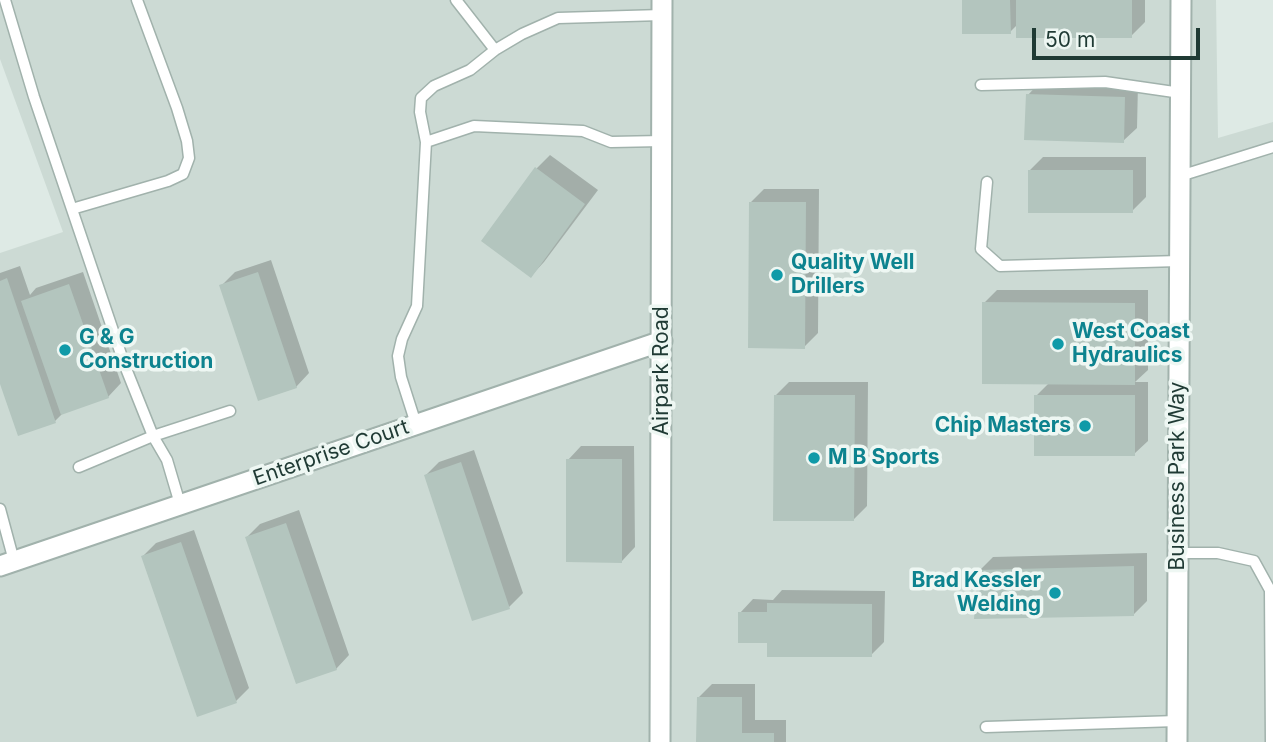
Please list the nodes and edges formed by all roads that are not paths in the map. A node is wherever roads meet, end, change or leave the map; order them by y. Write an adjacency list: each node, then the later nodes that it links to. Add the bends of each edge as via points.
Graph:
1 (5, 0): 14 (lane)
2 (137, 0): 14 (lane, via 177,108 189,158 183,174 168,181)
3 (456, 0): 6 (lane)
4 (1181, 0): 8 (street, Business Park Way)
5 (662, 8): 6 (lane, via 558,18); 9 (street, Airpark Road)
6 (495, 50): 10 (lane, via 421,98)
7 (981, 85): 8 (lane, via 1105,82)
8 (1181, 93): 12 (street, Business Park Way)
9 (662, 141): 10 (lane, via 611,142 583,131 474,126); 16 (street, Airpark Road)
10 (426, 142): 18 (lane, via 417,306 398,356)
11 (1273, 147): 12 (lane)
12 (1180, 176): 15 (street, Business Park Way)
13 (987, 182): 15 (lane, via 981,249 1000,266)
14 (72, 209): 19 (lane)
15 (1179, 261): 23 (street, Business Park Way)
16 (662, 341): 18 (street, Enterprise Court); 27 (street, Airpark Road)
17 (230, 411): 19 (lane)
18 (416, 424): 21 (street, Enterprise Court)
19 (153, 436): 20 (lane); 21 (lane, via 167,460)
20 (79, 467)
21 (180, 504): 24 (street, Enterprise Court)
22 (0, 509): 24 (lane)
23 (1178, 554): 25 (street, Business Park Way); 29 (lane, via 1218,552 1254,561 1270,590)
24 (7, 563)
25 (1177, 721): 26 (lane); 28 (street, Business Park Way)
26 (986, 727)
27 (660, 742)
28 (1177, 742)
29 (1271, 742)

